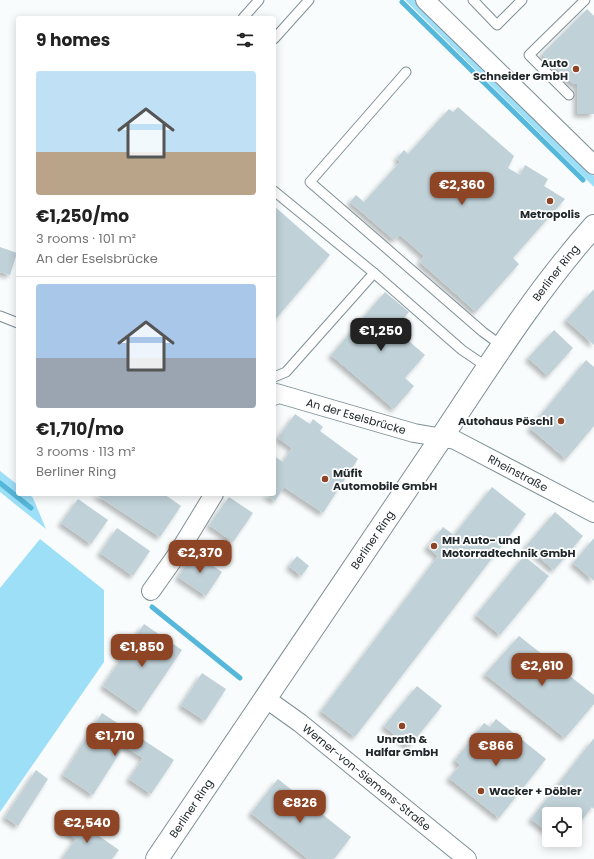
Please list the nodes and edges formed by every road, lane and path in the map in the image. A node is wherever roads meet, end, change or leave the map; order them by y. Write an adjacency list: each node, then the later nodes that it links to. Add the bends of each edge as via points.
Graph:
1 (259, 0): 7 (lane)
2 (309, 0): 8 (lane)
3 (425, 0): 11 (street)
4 (473, 0): 5 (lane, via 497,25)
5 (522, 0)
6 (585, 0): 10 (lane, via 529,55)
7 (245, 16)
8 (276, 37)
9 (406, 72): 17 (lane, via 310,182)
10 (569, 95)
11 (594, 165)
12 (276, 193): 14 (lane)
13 (594, 226): 17 (street, Berliner Ring, via 540,291)
14 (374, 273): 18 (lane, via 462,350); 19 (lane, via 286,372)
15 (0, 316): 16 (lane)
16 (16, 322)
17 (502, 346): 18 (street, Berliner Ring)
18 (487, 367): 21 (street, Berliner Ring)
19 (276, 387)
20 (276, 391): 21 (street, An der Eselsbrücke, via 414,433)
21 (441, 438): 23 (street, Rheinstraße, via 464,444); 25 (street, Berliner Ring)
22 (213, 496): 24 (street)
23 (594, 513)
24 (151, 591)
25 (265, 698): 26 (street, Berliner Ring); 27 (street, Werner-von-Siemens-Straße, via 300,723)
26 (157, 859)
27 (467, 859)

